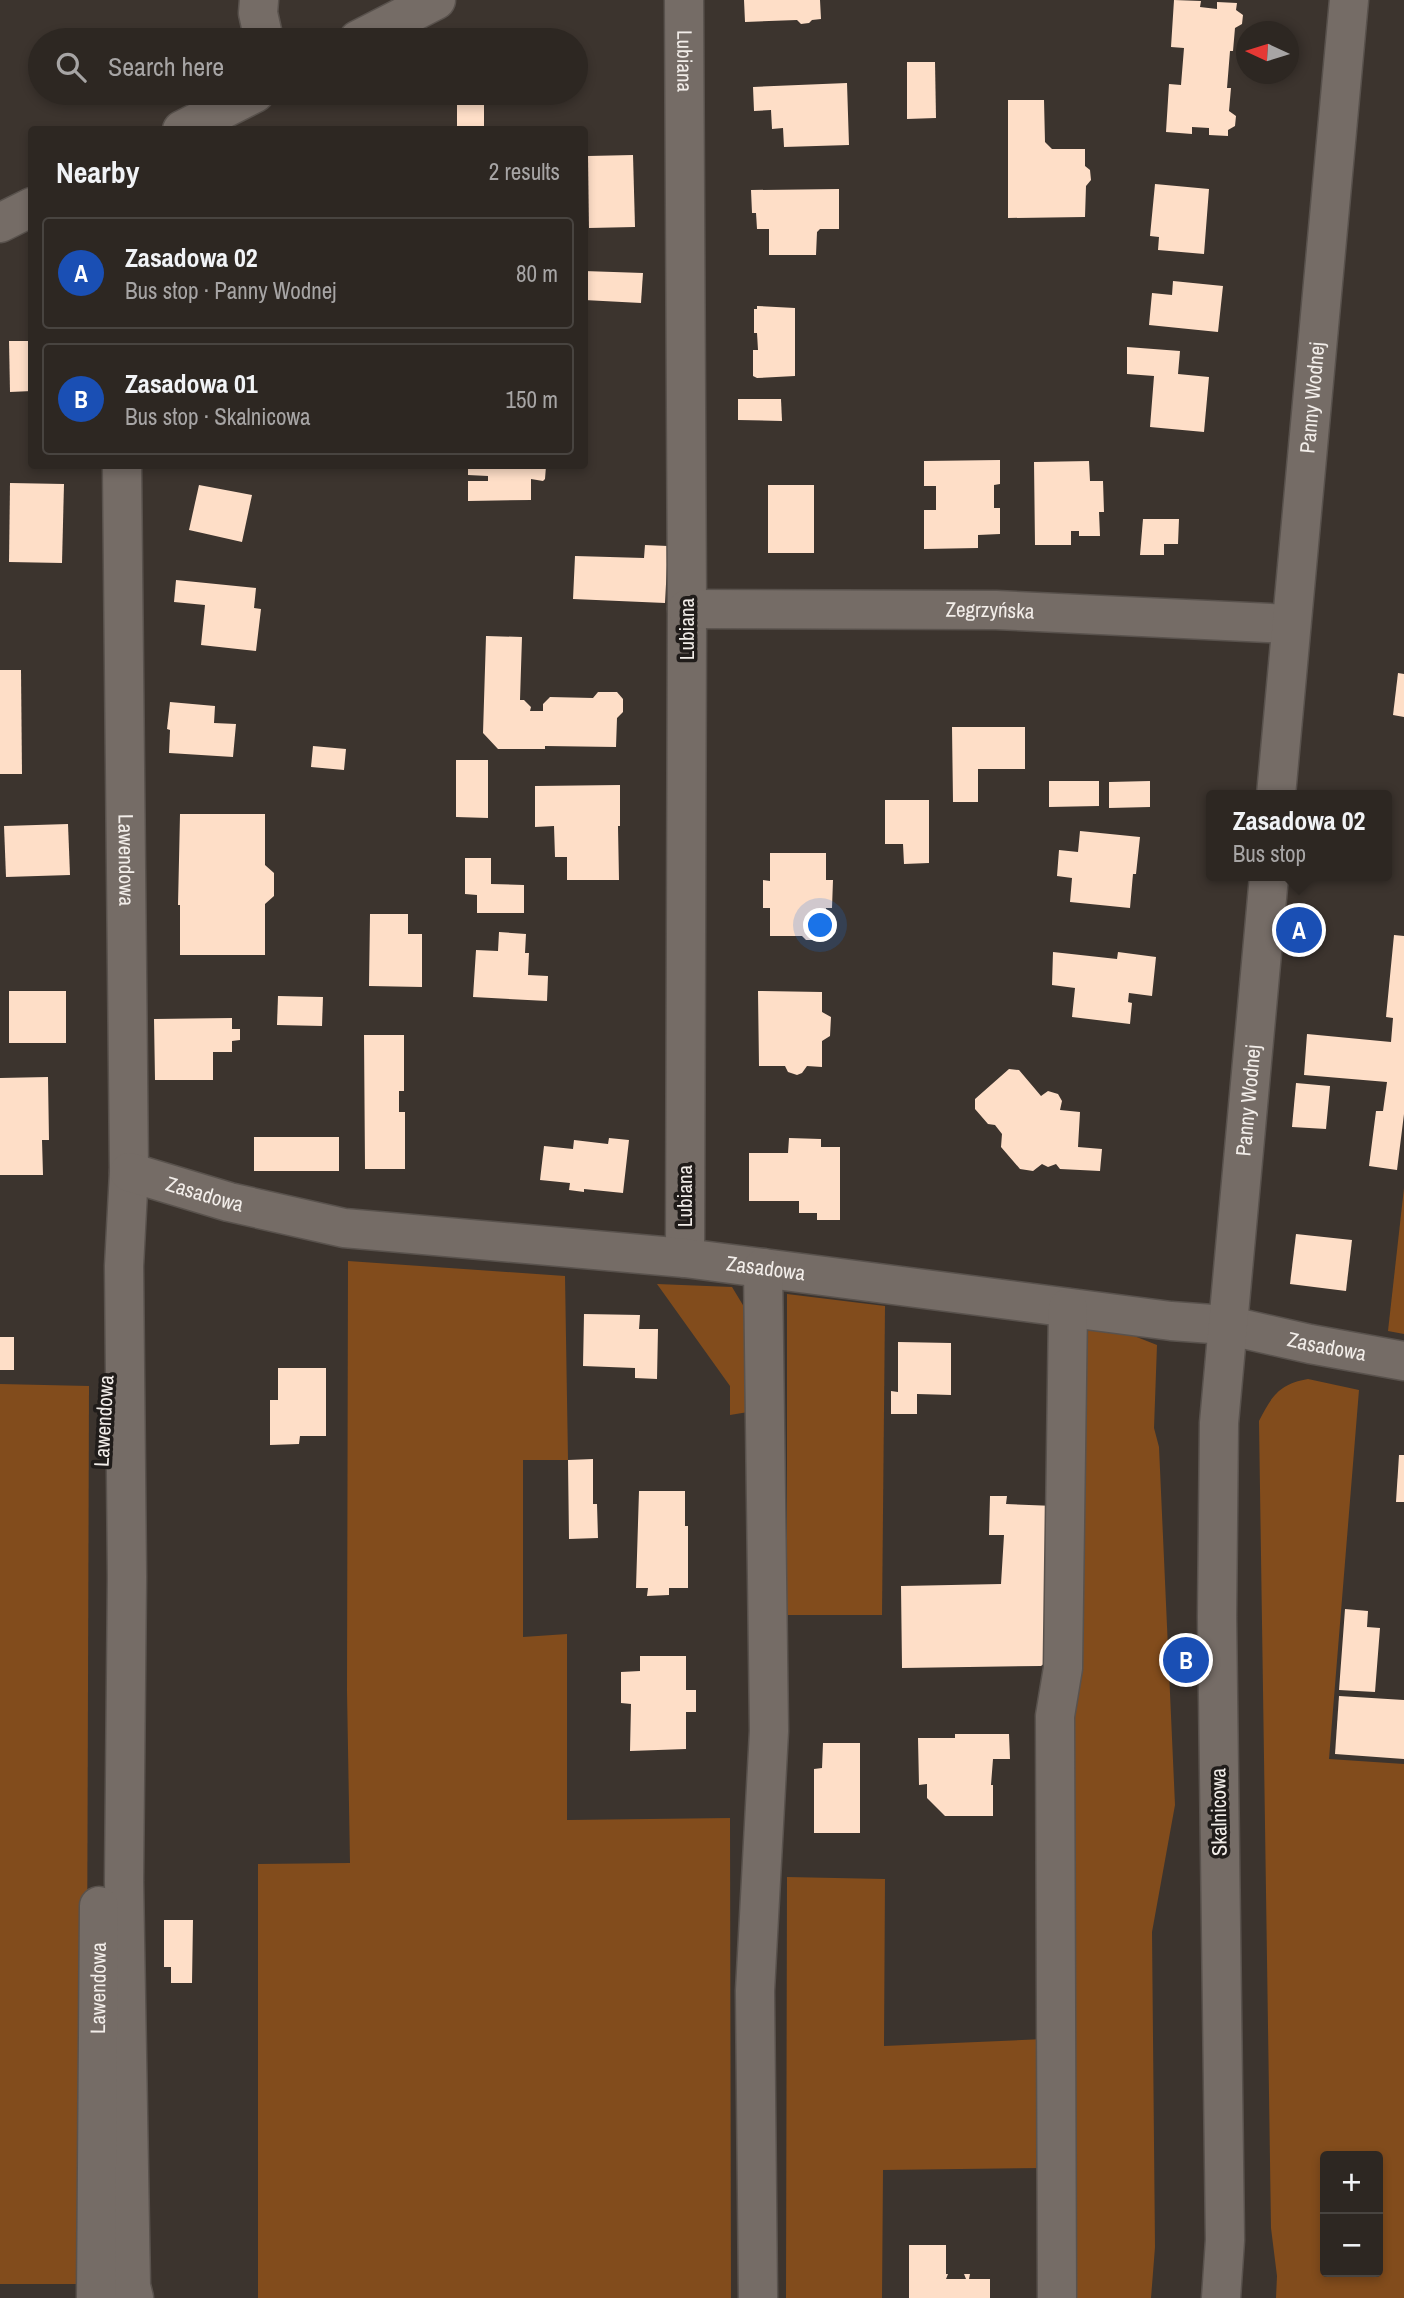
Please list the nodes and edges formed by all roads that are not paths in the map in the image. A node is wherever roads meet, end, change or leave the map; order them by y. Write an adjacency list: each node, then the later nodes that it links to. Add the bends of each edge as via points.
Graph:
1 (259, 0): 5 (street)
2 (436, 0): 6 (street)
3 (684, 0): 12 (street, Lubiana)
4 (1349, 0): 13 (street, Panny Wodnej)
5 (261, 28)
6 (381, 28)
7 (231, 105): 8 (street)
8 (190, 126)
9 (28, 209): 10 (street)
10 (0, 223)
11 (122, 469): 16 (street, Lawendowa)
12 (687, 609): 13 (street, Zegrzyńska, via 996,610); 17 (street, Lubiana)
13 (1290, 624): 14 (street, Panny Wodnej)
14 (1276, 790)
15 (1269, 881): 20 (street, Panny Wodnej)
16 (129, 1172): 17 (street, Zasadowa, via 229,1202 344,1228); 21 (street, Lawendowa)
17 (685, 1258): 18 (street, Zasadowa)
18 (763, 1268): 19 (street, Zasadowa); 25 (street, via 769,1731 755,1991)
19 (1068, 1307): 20 (street, Zasadowa); 26 (street, via 1063,1668 1055,1716)
20 (1226, 1325): 22 (street, Zasadowa); 27 (street, Skalnicowa, via 1219,1423 1217,1616 1225,2240)
21 (124, 1339): 23 (street, Lawendowa, via 107,1365 101,1392); 24 (street, via 124,1881)
22 (1404, 1361)
23 (96, 2298)
24 (134, 2298)
25 (758, 2298)
26 (1057, 2298)
27 (1221, 2298)

